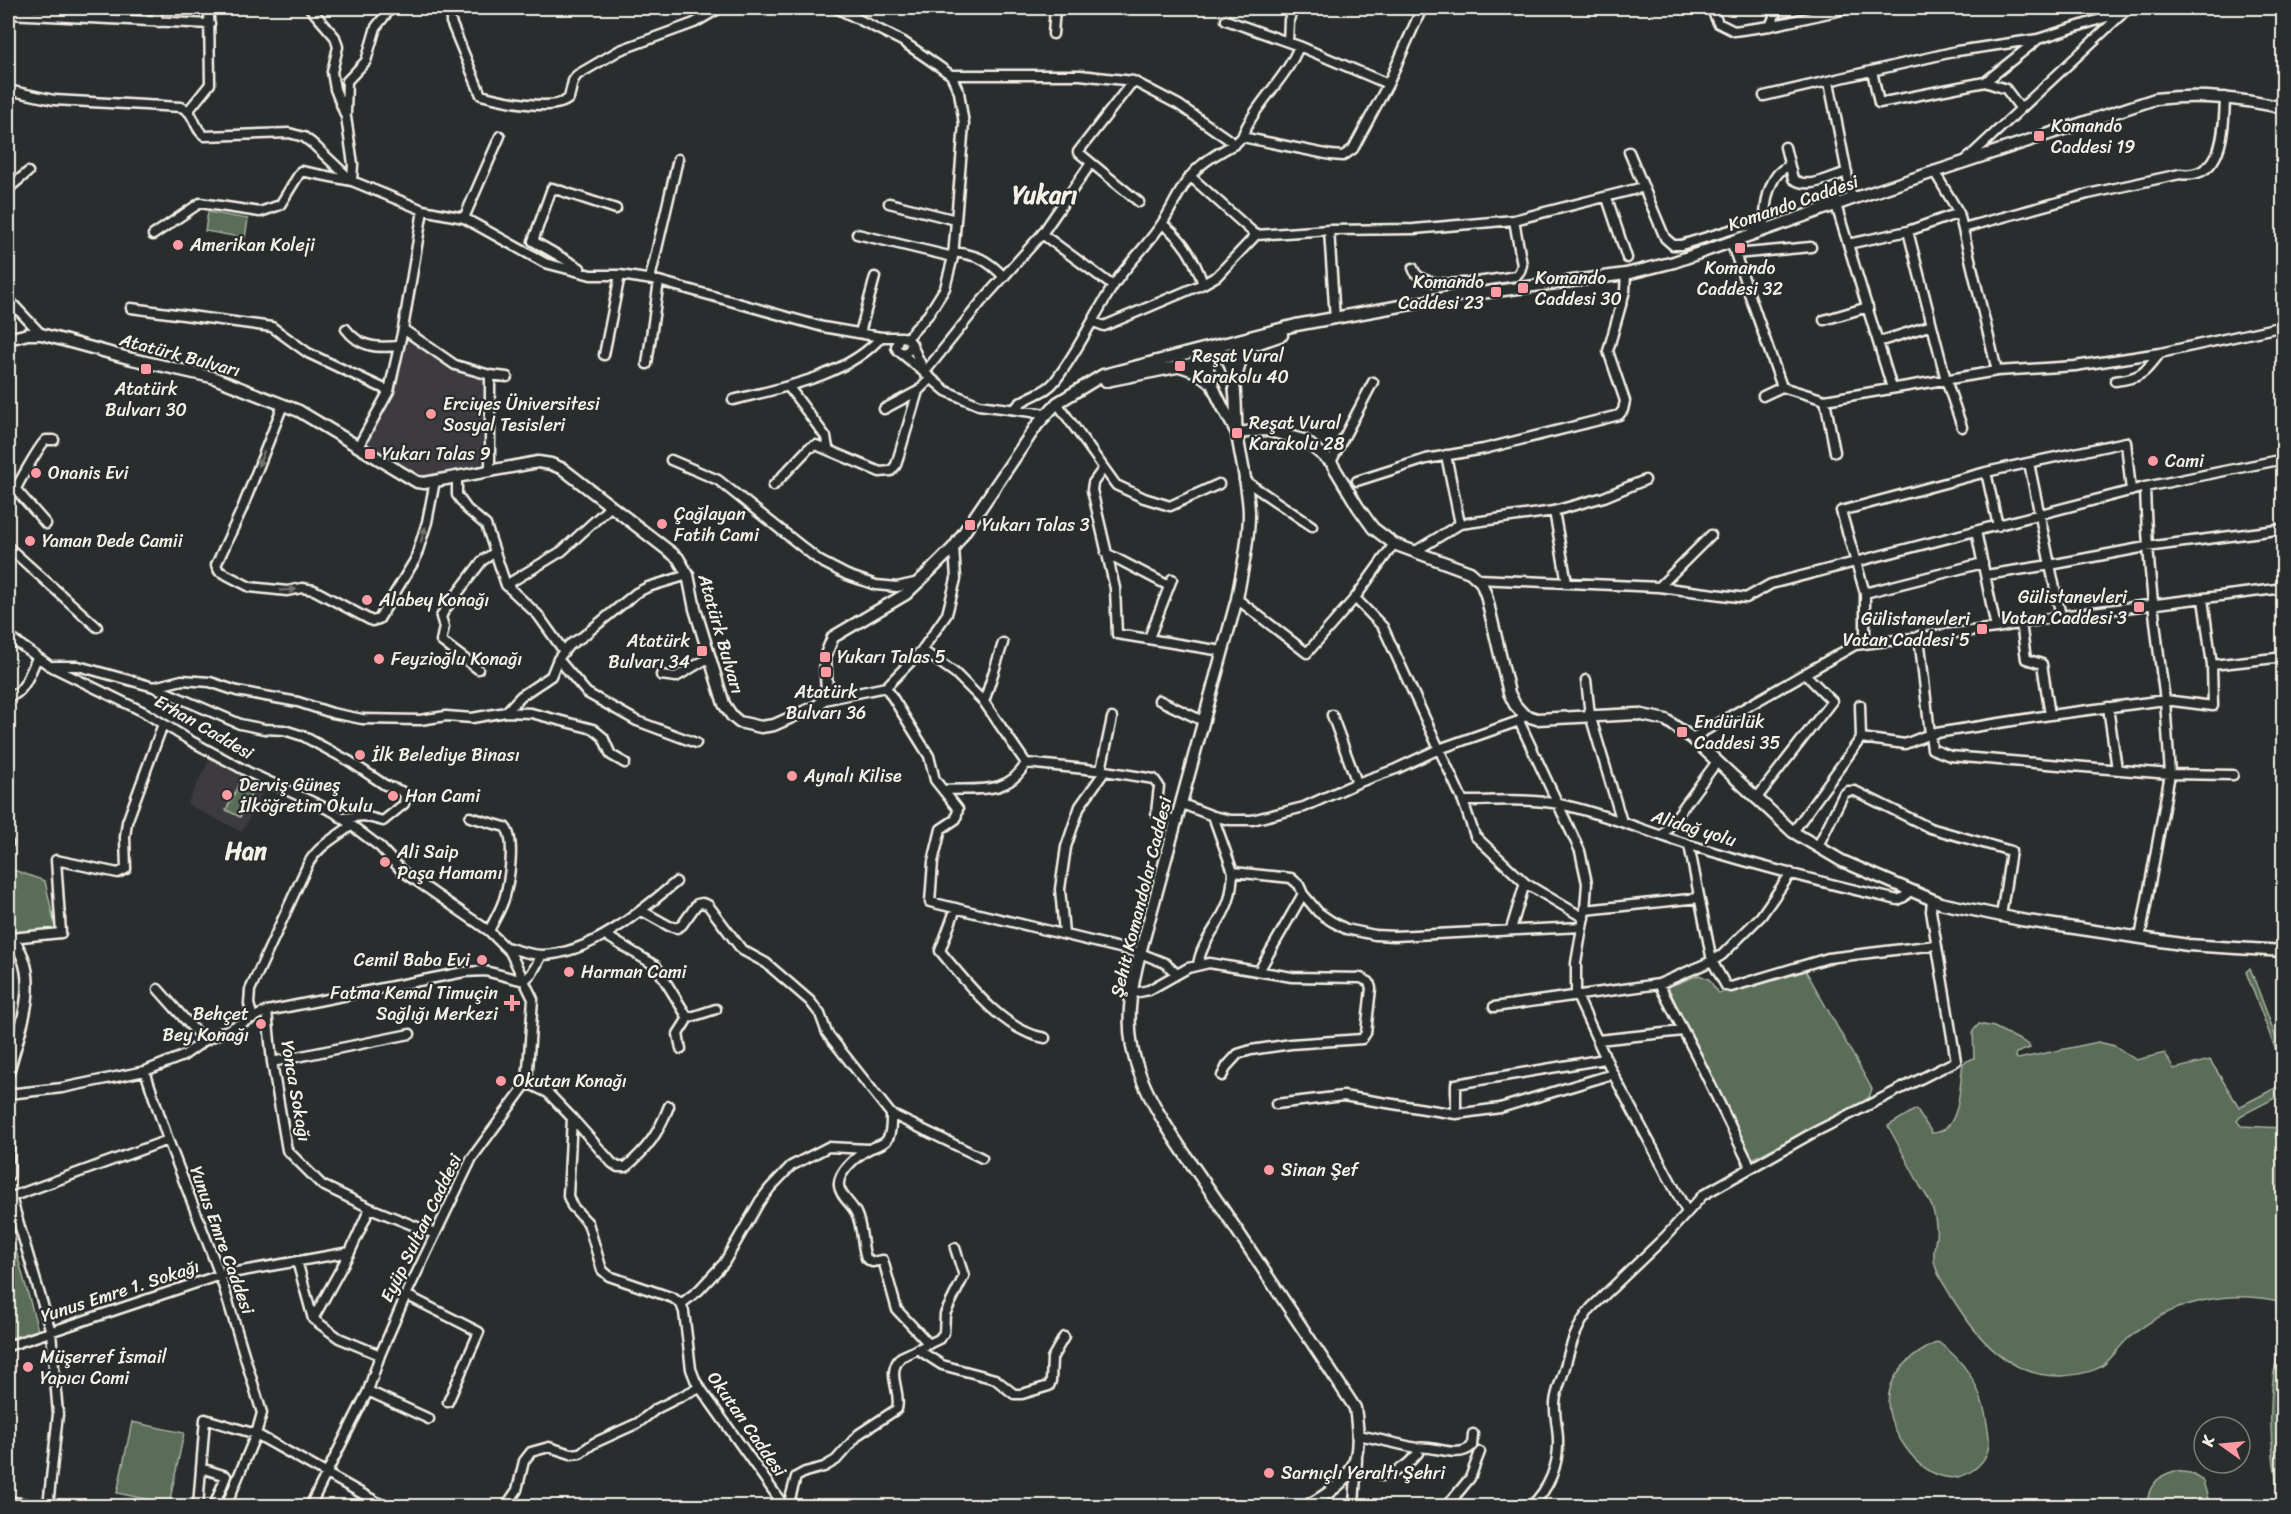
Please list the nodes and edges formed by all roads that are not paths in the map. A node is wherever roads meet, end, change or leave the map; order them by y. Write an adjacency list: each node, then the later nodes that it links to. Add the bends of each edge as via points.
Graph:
1 (156, 8): 16 (street)
2 (209, 8): 18 (street)
3 (310, 8): 38 (street, via 335,37 338,47 332,72)
4 (390, 8): 38 (street, via 376,27 366,61 347,81)
5 (720, 8): 17 (street, via 694,23 620,50 577,75 569,98 556,105 481,95)
6 (836, 8): 25 (street, via 902,41)
7 (1055, 8): 20 (street)
8 (1293, 8): 22 (street)
9 (1422, 8): 29 (street)
10 (1710, 8): 19 (street, via 1718,23 1730,30)
11 (1778, 8): 19 (street)
12 (1851, 8): 19 (street)
13 (2127, 9): 21 (street); 34 (street)
14 (8, 14): 16 (street)
15 (1226, 20): 22 (street)
16 (158, 22): 18 (street)
17 (451, 22)
18 (210, 24): 36 (street, via 210,84)
19 (1770, 26)
20 (1053, 34)
21 (2038, 39): 24 (street, via 1957,51); 28 (street)
22 (1288, 42): 23 (street)
23 (1299, 46): 29 (street); 40 (street, via 1292,63 1253,113)
24 (1872, 71): 27 (street); 28 (street, via 1880,103)
25 (951, 75): 26 (street, via 1080,75); 63 (street, via 959,92 964,124)
26 (1133, 81): 40 (street); 45 (street, via 1078,152)
27 (1829, 82): 31 (street); 49 (street)
28 (1985, 82): 34 (street, via 2006,89)
29 (1388, 84): 40 (street, via 1353,149 1343,156)
30 (8, 90): 36 (street, via 54,100)
31 (1764, 96)
32 (2226, 98): 33 (street, Komando Caddesi); 44 (street, Komando Caddesi, via 2189,95 2155,99); 67 (street, via 2217,156 2200,173 2088,194)
33 (2261, 103): 35 (street, Komando Caddesi); 37 (street)
34 (2020, 108): 44 (street)
35 (2283, 108)
36 (189, 110): 51 (street, via 205,136 289,133 304,137)
37 (2283, 115)
38 (346, 117): 51 (street)
39 (500, 136): 62 (street)
40 (1239, 140): 50 (street)
41 (1785, 147): 46 (street)
42 (1629, 152): 52 (street)
43 (678, 159): 86 (street)
44 (1965, 161): 47 (street, Komando Caddesi)
45 (1091, 163): 56 (street); 71 (street)
46 (1789, 166): 49 (street, via 1793,179 1804,184); 66 (street, via 1780,172 1770,190)
47 (1934, 171): 55 (street, Komando Caddesi); 61 (street)
48 (28, 172): 53 (street)
49 (1847, 172): 55 (street)
50 (1190, 176): 65 (street); 73 (street)
51 (352, 181): 60 (street); 72 (street, via 301,171 280,205 260,212 200,203)
52 (1644, 188): 54 (street); 66 (street, via 1665,238 1676,246 1740,227)
53 (8, 189)
54 (1607, 198): 64 (street); 79 (street)
55 (1852, 199): 58 (street, Komando Caddesi)
56 (1139, 202)
57 (889, 203): 63 (street)
58 (1836, 205): 66 (street, Komando Caddesi); 75 (street)
59 (616, 208): 82 (street, via 552,188 533,241)
60 (423, 210): 62 (street); 97 (street)
61 (1959, 213): 67 (street); 69 (street)
62 (464, 218): 82 (street, via 545,262)
63 (956, 220): 78 (street)
64 (1514, 220): 68 (street, via 1414,229); 80 (street, via 1522,265 1516,276 1463,284 1423,280)
65 (1162, 224): 87 (street, via 1184,246); 88 (street)
66 (1765, 227): 74 (street, Komando Caddesi)
67 (1963, 228): 115 (street)
68 (1329, 230): 73 (street); 92 (street)
69 (1908, 231): 75 (street); 95 (street)
70 (857, 234): 78 (street)
71 (1042, 234): 85 (street); 88 (street)
72 (153, 235)
73 (1256, 235): 87 (street, via 1217,276)
74 (1731, 242): 77 (street); 81 (street, Komando Caddesi)
75 (1848, 244): 90 (street)
76 (1811, 247): 77 (street)
77 (1735, 254): 125 (street)
78 (953, 255): 85 (street, via 972,254 990,263); 103 (street, via 945,288)
79 (1627, 258)
80 (1413, 268)
81 (1626, 274): 92 (street, Komando Caddesi, via 1450,297); 144 (street, via 1608,351 1625,401 1620,414 1484,449)
82 (591, 275): 83 (street)
83 (620, 275): 86 (street); 110 (street)
84 (875, 277): 99 (street)
85 (1004, 277): 117 (street)
86 (654, 280): 99 (street, via 823,327); 113 (street)
87 (1203, 284): 94 (street, via 1104,326)
88 (1113, 286): 94 (street)
89 (8, 299): 100 (street)
90 (1868, 307): 93 (street); 104 (street)
91 (131, 308): 128 (street, via 272,327 308,353)
92 (1332, 320): 106 (street, via 1296,325); 107 (street)
93 (1824, 320)
94 (1094, 322): 136 (street, via 1050,386 1020,402)
95 (1932, 325): 104 (street); 119 (street)
96 (2283, 326): 109 (street)
97 (403, 328): 105 (street); 116 (street, via 455,365)
98 (346, 329): 105 (street, via 360,343 371,347)
99 (861, 333): 101 (street)
100 (40, 334): 102 (street, Atatürk Bulvarı); 134 (street, Atatürk Bulvarı, via 212,377)
101 (880, 337): 103 (street); 108 (street); 124 (street, via 850,361)
102 (8, 339)
103 (907, 339): 108 (street, via 896,341); 108 (street, via 911,348); 117 (street)
104 (1878, 342): 127 (street)
105 (399, 346): 128 (street)
106 (1212, 347): 111 (street); 112 (street); 126 (street, via 1103,375)
107 (1244, 348): 111 (street); 121 (street)
108 (898, 351): 117 (street)
109 (2160, 353): 115 (street, via 2075,366); 120 (street, via 2143,374)
110 (604, 355)
111 (1225, 355): 112 (street); 121 (street)
112 (1207, 361): 114 (street); 123 (street)
113 (647, 364)
114 (1180, 366): 123 (street); 126 (street)
115 (1997, 371): 119 (street)
116 (490, 375): 118 (street); 150 (street)
117 (928, 375): 129 (street); 136 (street, via 946,391 979,405)
118 (507, 377)
119 (1946, 380): 127 (street); 138 (street)
120 (2115, 381)
121 (1235, 382): 139 (street)
122 (1373, 382): 147 (street)
123 (1212, 383): 139 (street)
124 (788, 386): 131 (street); 142 (street, via 826,437)
125 (1782, 387): 130 (street); 132 (street)
126 (1080, 388): 133 (street)
127 (1892, 388): 132 (street)
128 (389, 391): 141 (street)
129 (918, 392): 135 (street); 142 (street, via 891,471 880,472)
130 (1762, 396)
131 (733, 400)
132 (1825, 400): 143 (street)
133 (1057, 403): 137 (street); 149 (street)
134 (283, 405): 141 (street, Atatürk Bulvarı); 155 (street, one-way to 155, via 216,565 219,571 250,587 287,591 308,588 372,621 378,619 415,560)
135 (884, 409)
136 (1015, 409): 137 (street)
137 (1047, 414): 174 (street)
138 (1962, 427)
139 (1237, 433): 147 (street, via 1264,430 1304,440); 153 (street, Şehit Komandolar Caddesi)
140 (54, 440): 158 (street, via 41,444 30,467)
141 (358, 447): 155 (street, Atatürk Bulvarı, via 410,480)
142 (828, 448): 159 (street, via 809,448)
143 (1835, 452)
144 (1446, 454): 156 (street); 166 (street)
145 (2283, 459): 160 (street)
146 (671, 460): 185 (street, via 718,480 820,561 847,575 876,585 897,587)
147 (1332, 462): 172 (street, via 1373,528)
148 (2029, 463): 151 (street); 161 (street, via 2126,442); 164 (street)
149 (1103, 470): 157 (street, via 1116,485 1164,506 1176,505); 178 (street, via 1092,490)
150 (490, 471): 152 (street, Atatürk Bulvarı); 162 (street, Atatürk Bulvarı, via 538,462 551,464)
151 (1986, 472): 168 (street); 179 (street, via 1841,511)
152 (457, 477): 155 (street, Atatürk Bulvarı); 176 (street, via 461,502 486,525)
153 (1244, 480): 167 (street); 192 (street, Şehit Komandolar Caddesi, via 1249,512)
154 (1646, 480): 163 (street)
155 (435, 481)
156 (1358, 481)
157 (1219, 484)
158 (12, 486): 165 (street)
159 (773, 486)
160 (2145, 487): 161 (street); 175 (street)
161 (2131, 491): 164 (street)
162 (610, 507): 183 (street, Atatürk Bulvarı, via 678,558); 187 (street, via 562,551)
163 (1554, 511): 166 (street); 186 (street)
164 (2041, 515): 168 (street); 181 (street)
165 (46, 524)
166 (1460, 524): 177 (street)
167 (1312, 526)
168 (1998, 526): 170 (street)
169 (2283, 529): 175 (street)
170 (1976, 531): 179 (street); 180 (street)
171 (1711, 535): 188 (street)
172 (1394, 544): 177 (street); 191 (street)
173 (8, 547): 197 (street)
174 (954, 547): 185 (street); 205 (street, via 956,579 947,614)
175 (2146, 547): 181 (street); 194 (street)
176 (495, 552): 187 (street); 213 (street, via 482,561 441,617 441,641)
177 (1414, 552): 184 (street, via 1470,572)
178 (1106, 553): 201 (street, via 1115,588 1117,634); 201 (street, via 1170,582)
179 (1855, 563): 188 (street, via 1771,584 1746,598); 190 (street)
180 (1983, 563): 182 (street); 190 (street)
181 (2050, 565): 182 (street); 195 (street)
182 (1986, 574): 198 (street)
183 (688, 575): 204 (street, via 636,593); 207 (street, Atatürk Bulvarı)
184 (1478, 579): 186 (street); 231 (street, via 1486,595 1509,693)
185 (919, 582): 220 (street, via 906,594 833,637 825,657 828,686)
186 (1567, 583): 188 (street)
187 (506, 585): 204 (street, via 538,615)
188 (1659, 587)
189 (2283, 588): 193 (street)
190 (1865, 593): 203 (street)
191 (1355, 598): 192 (street, via 1307,653); 238 (street, via 1383,627)
192 (1237, 599): 206 (street, Şehit Komandolar Caddesi)
193 (2203, 599): 194 (street); 211 (street)
194 (2152, 605): 195 (street); 222 (street)
195 (2061, 616): 196 (street)
196 (2021, 623): 198 (street); 229 (street, via 2026,659 2042,664)
197 (97, 627)
198 (1996, 627): 200 (street)
199 (8, 636): 209 (street, Erhan Caddesi)
200 (1919, 636): 203 (street); 234 (street)
201 (1149, 638): 206 (street)
202 (1003, 643): 223 (street)
203 (1865, 644): 214 (street, via 1855,645)
204 (563, 650): 210 (street)
205 (922, 651): 218 (street); 223 (street, via 955,673)
206 (1222, 651): 232 (street, Şehit Komandolar Caddesi)
207 (710, 657): 215 (street, via 676,677); 220 (street, Atatürk Bulvarı, via 724,705 732,716 748,725 774,725 813,709)
208 (2283, 657): 211 (street)
209 (37, 658): 212 (street, Erhan Caddesi); 219 (street, via 19,693)
210 (558, 659): 226 (street, via 551,676 521,696); 237 (street, via 587,693 637,721)
211 (2212, 665): 222 (street, via 2213,706)
212 (50, 666): 217 (street, via 78,666); 233 (street, Erhan Caddesi)
213 (478, 669)
214 (1805, 674): 235 (street); 248 (street, via 1832,701)
215 (661, 675)
216 (1586, 680): 228 (street)
217 (154, 687): 226 (street, via 182,680 210,682 362,719 472,718); 254 (street, via 240,724 303,736 405,795 404,804 387,820)
218 (886, 687): 220 (street); 247 (street, via 929,756 935,780)
219 (8, 696)
220 (824, 700)
221 (1160, 700): 232 (street)
222 (2165, 700): 225 (street); 244 (street)
223 (984, 702): 240 (street)
224 (1860, 705): 236 (street)
225 (2108, 707): 229 (street); 242 (street)
226 (506, 712): 239 (street, via 531,713 593,729 603,737 611,755)
227 (1332, 715): 246 (street)
228 (1590, 715): 231 (street); 235 (street, via 1637,714 1666,720); 256 (street)
229 (2050, 715): 234 (street)
230 (1112, 718): 243 (street)
231 (1521, 718): 238 (street); 251 (street)
232 (1203, 721): 250 (street, Şehit Komandolar Caddesi)
233 (163, 724): 254 (street, Erhan Caddesi); 278 (street, via 127,822 126,869 118,873 56,861 61,933)
234 (1930, 734): 236 (street, via 1905,744); 242 (street, via 1932,749 1950,756)
235 (1692, 738): 241 (street)
236 (1861, 738): 258 (street)
237 (696, 743)
238 (1439, 749): 246 (street); 249 (street)
239 (625, 763)
240 (1026, 763): 243 (street); 247 (street, via 1020,774 999,787)
241 (1716, 763): 248 (street); 259 (street)
242 (2117, 769): 244 (street)
243 (1103, 770): 255 (street, via 1154,779 1159,786 1156,813); 276 (street, via 1080,806 1066,847 1060,889)
244 (2170, 774): 245 (street); 279 (street)
245 (2233, 775)
246 (1357, 783): 252 (street, via 1304,807 1252,820)
247 (944, 790): 270 (street, via 958,812 956,819 940,829 930,902)
248 (1756, 799): 258 (street)
249 (1463, 801): 251 (street, Alidağ yolu, via 1530,800); 265 (street, via 1475,836)
250 (1182, 804): 252 (street); 255 (street, Şehit Komandolar Caddesi)
251 (1559, 804): 256 (street, Alidağ yolu); 273 (street, via 1580,851 1587,883)
252 (1213, 816): 262 (street)
253 (470, 817): 275 (street, via 505,827 510,835 504,897)
254 (342, 818): 257 (street, Erhan Caddesi)
255 (1176, 821): 283 (street, Şehit Komandolar Caddesi)
256 (1622, 822): 259 (street, Alidağ yolu)
257 (352, 825): 275 (street, Erhan Caddesi, via 402,871); 297 (street, via 314,852 250,990)
258 (1793, 832): 261 (street)
259 (1662, 836): 260 (street, Alidağ yolu)
260 (1689, 845): 263 (street, Alidağ yolu); 268 (street)
261 (1818, 846): 266 (street, via 1842,861); 272 (street, via 1843,795 1855,791 1930,828 2011,851)
262 (1233, 872): 267 (street, via 1291,878); 286 (street, via 1227,905)
263 (1791, 873): 266 (street, Alidağ yolu, via 1898,900); 285 (street, via 1761,916 1722,956)
264 (676, 882): 271 (street)
265 (1525, 883): 273 (street); 274 (street)
266 (1910, 890): 269 (street)
267 (1303, 894): 274 (street, via 1331,921 1366,934); 287 (street)
268 (1699, 898): 273 (street); 285 (street)
269 (1932, 900): 272 (street); 280 (street)
270 (956, 908): 276 (street); 301 (street, via 940,951 969,986 1016,1028)
271 (642, 911): 277 (street); 315 (street, via 677,928 697,904 708,905 742,950 766,963 810,1001 827,1033)
272 (2001, 916): 279 (street)
273 (1583, 918): 274 (street); 293 (street)
274 (1512, 930)
275 (489, 931): 281 (street, Erhan Caddesi)
276 (1064, 933): 283 (street)
277 (605, 935): 284 (street, via 581,947); 298 (street, via 656,966)
278 (9, 937): 308 (street, via 22,954 28,981)
279 (2140, 938): 282 (street)
280 (1936, 945): 285 (street, via 1828,958 1731,987 1724,984); 323 (street, via 1956,1061)
281 (505, 947): 284 (street); 289 (street, Erhan Caddesi)
282 (2283, 951)
283 (1140, 953): 288 (street, via 1165,963); 292 (street, Şehit Komandolar Caddesi)
284 (542, 955): 289 (street)
285 (1712, 961): 290 (street)
286 (1197, 965): 287 (street, via 1219,964); 288 (street)
287 (1259, 971): 310 (street, via 1306,978 1367,980 1371,988 1366,1033 1358,1041 1277,1045 1238,1054)
288 (1177, 974): 292 (street, via 1149,990)
289 (524, 981): 296 (street, via 485,971 464,972); 311 (street, via 533,999)
290 (1659, 984): 293 (street); 299 (street)
291 (158, 989): 303 (street)
292 (1130, 994): 348 (street, Şehit Komandolar Caddesi, via 1132,1049 1147,1091 1354,1408)
293 (1576, 994): 294 (street); 302 (street)
294 (1494, 1007)
295 (716, 1009): 298 (street)
296 (267, 1011): 297 (street); 306 (street, Yonca Sokağı)
297 (253, 1018): 303 (street)
298 (688, 1018): 304 (street, via 678,1034)
299 (1683, 1031): 302 (street); 323 (street)
300 (410, 1034): 306 (street)
301 (1045, 1038)
302 (1598, 1040): 305 (street)
303 (204, 1041): 307 (street, via 183,1056)
304 (681, 1049)
305 (1605, 1059): 309 (street); 316 (street, via 1456,1084)
306 (272, 1062): 326 (street, Yonca Sokağı, via 287,1150 322,1185)
307 (145, 1071): 312 (street, via 62,1088); 319 (street, Yunus Emre Caddesi)
308 (8, 1073)
309 (1613, 1074): 316 (street, via 1500,1108); 327 (street)
310 (1222, 1076)
311 (527, 1083): 317 (street, via 548,1093); 328 (street, Eyüp Sultan Caddesi, via 472,1158)
312 (8, 1094)
313 (1276, 1104): 316 (street, via 1343,1095)
314 (669, 1106): 317 (street, via 660,1130 645,1150 622,1168 612,1163)
315 (891, 1114): 321 (street, via 886,1140); 322 (street)
316 (1456, 1114)
317 (572, 1118): 334 (street, via 568,1196 588,1223 602,1270)
318 (8, 1127): 320 (street)
319 (168, 1140): 325 (street); 332 (street, Yunus Emre Caddesi)
320 (8, 1148): 324 (street)
321 (868, 1149): 334 (street, via 828,1147 791,1166 759,1201 724,1263); 338 (street, via 840,1176 840,1191 859,1218 866,1258 872,1262 883,1260 897,1310)
322 (982, 1158)
323 (1750, 1166): 327 (street, via 1703,1195)
324 (8, 1175)
325 (9, 1196): 336 (street)
326 (370, 1208): 328 (street, Yonca Sokağı); 330 (street)
327 (1687, 1212): 369 (street, via 1591,1308 1575,1332 1555,1405 1555,1467 1546,1489)
328 (435, 1234): 333 (street, Eyüp Sultan Caddesi)
329 (955, 1248): 338 (street, via 964,1276 945,1314 944,1333)
330 (350, 1252): 331 (street, Yunus Emre 1. Sokağı); 335 (street)
331 (297, 1260): 332 (street, Yunus Emre 1. Sokağı); 335 (street)
332 (220, 1275): 336 (street, Yunus Emre 1. Sokağı); 346 (street, Yunus Emre Caddesi, via 262,1413)
333 (406, 1295): 341 (street, Eyüp Sultan Caddesi); 344 (street, via 479,1332)
334 (681, 1304): 342 (street, Okutan Caddesi, via 691,1369)
335 (314, 1319): 341 (street, via 339,1338)
336 (51, 1332): 339 (street, Yunus Emre 1. Sokağı); 357 (street, via 58,1414)
337 (1064, 1337): 340 (street, via 1052,1358 1049,1386 1022,1394 1011,1392 995,1379 942,1365)
338 (929, 1344): 340 (street)
339 (8, 1346)
340 (917, 1349): 364 (street, via 901,1357 894,1367 898,1403 895,1412 859,1434 836,1460 796,1478)
341 (380, 1354): 343 (street, Eyüp Sultan Caddesi)
342 (700, 1387): 363 (street, via 580,1454 549,1448 531,1452 524,1461 517,1490); 364 (street, Okutan Caddesi)
343 (368, 1391): 345 (street); 353 (street, Eyüp Sultan Caddesi)
344 (448, 1402)
345 (429, 1419)
346 (256, 1434): 352 (street, via 205,1419); 353 (street); 360 (street, Yunus Emre Caddesi)
347 (1473, 1434): 349 (street, via 1472,1446 1465,1451)
348 (1359, 1435): 349 (street); 350 (street, Şehit Komandolar Caddesi)
349 (1416, 1448): 354 (street, via 1418,1453 1407,1466)
350 (1358, 1450): 366 (street, Şehit Komandolar Caddesi, via 1351,1469 1335,1490); 367 (street)
351 (1480, 1452): 368 (street, via 1470,1478)
352 (201, 1468): 358 (street); 359 (street, via 226,1476)
353 (327, 1474): 361 (street, Eyüp Sultan Caddesi); 362 (street)
354 (1382, 1476)
355 (8, 1501): 356 (street)
356 (37, 1506)
357 (48, 1506)
358 (198, 1506)
359 (214, 1506)
360 (226, 1506)
361 (310, 1506)
362 (384, 1506)
363 (506, 1506)
364 (787, 1506): 365 (street)
365 (834, 1506)
366 (1307, 1506)
367 (1354, 1506)
368 (1447, 1506)
369 (1531, 1506)

